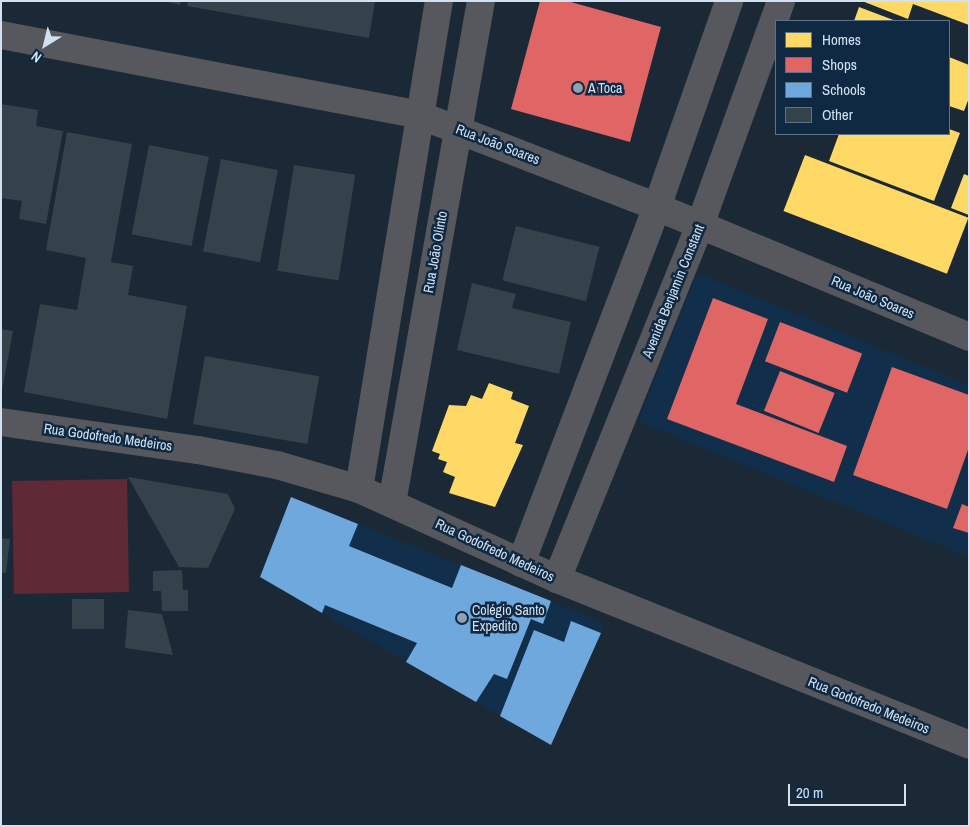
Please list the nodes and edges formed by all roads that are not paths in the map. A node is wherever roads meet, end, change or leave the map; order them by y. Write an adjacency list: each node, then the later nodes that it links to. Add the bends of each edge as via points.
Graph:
1 (439, 1): 6 (street)
2 (481, 1): 7 (street, Rua João Olinto)
3 (729, 1): 8 (street)
4 (781, 1): 9 (street, Avenida Benjamin Constant)
5 (1, 35): 6 (street, Rua João Soares)
6 (418, 115): 7 (street, Rua João Soares); 12 (street)
7 (456, 127): 8 (street, Rua João Soares); 13 (street, Rua João Olinto)
8 (657, 207): 9 (street, Rua João Soares); 14 (street)
9 (700, 225): 10 (street, Rua João Soares); 15 (street, Avenida Benjamin Constant)
10 (969, 337)
11 (1, 422): 12 (street, Rua Godofredo Medeiros, via 198,450 277,465)
12 (359, 490): 13 (street, Rua Godofredo Medeiros)
13 (392, 503): 14 (street, Rua Godofredo Medeiros)
14 (521, 563): 15 (street, Rua Godofredo Medeiros)
15 (557, 579): 16 (street, Rua Godofredo Medeiros)
16 (969, 745)

